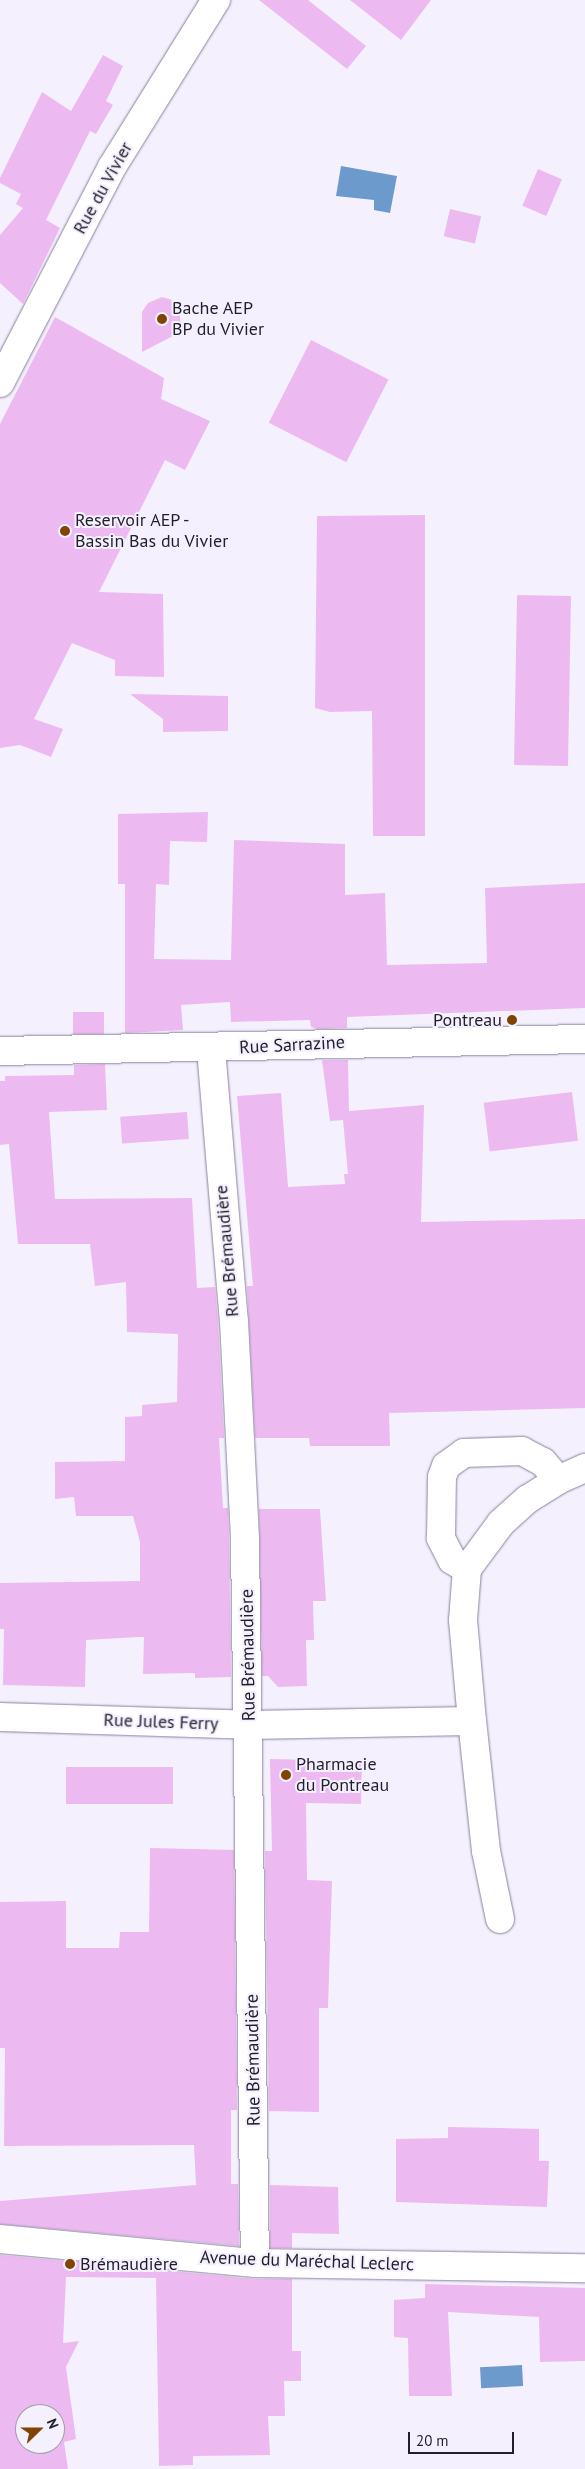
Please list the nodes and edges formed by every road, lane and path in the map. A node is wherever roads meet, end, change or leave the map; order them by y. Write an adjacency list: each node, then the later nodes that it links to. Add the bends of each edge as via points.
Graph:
1 (216, 0): 2 (street, Rue du Vivier, via 112,167)
2 (2, 376)
3 (585, 1039): 4 (street, Rue Sarrazine, via 361,1042)
4 (211, 1049): 5 (street, Rue Sarrazine); 11 (street, Rue Brémaudière, via 234,1322 245,1540)
5 (0, 1051)
6 (585, 1468): 7 (street)
7 (558, 1480): 8 (street, via 528,1499 501,1523); 8 (street, via 543,1462 522,1451 464,1453 446,1466 442,1477 441,1538 452,1560)
8 (467, 1569): 10 (street, via 463,1620)
9 (0, 1717): 11 (street, Rue Jules Ferry)
10 (472, 1722): 11 (street, Rue Jules Ferry); 12 (street, via 487,1859)
11 (249, 1725): 14 (street, Rue Brémaudière)
12 (500, 1919)
13 (0, 2239): 14 (street, Avenue du Maréchal Leclerc)
14 (255, 2263): 15 (street, Avenue du Maréchal Leclerc)
15 (585, 2268)

